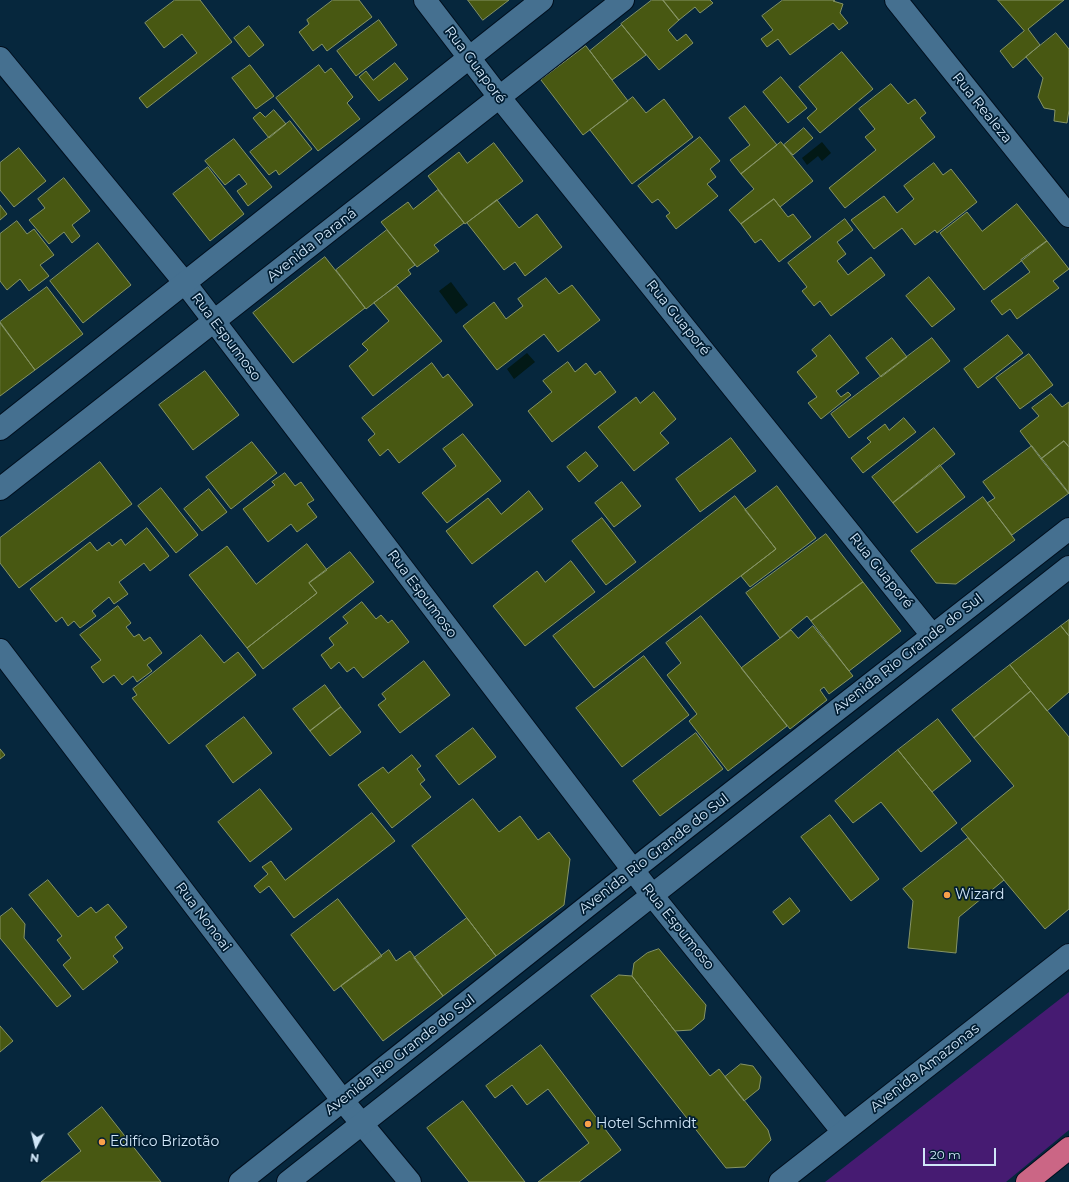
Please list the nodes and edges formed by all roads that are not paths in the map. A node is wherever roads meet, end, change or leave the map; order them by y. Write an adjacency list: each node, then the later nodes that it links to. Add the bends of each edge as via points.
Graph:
1 (425, 0): 5 (street, Rua Guaporé)
2 (542, 0): 5 (street)
3 (623, 0): 7 (street, Avenida Paraná)
4 (896, 0): 8 (street, Rua Realeza)
5 (469, 57): 7 (street, Rua Guaporé); 9 (street)
6 (0, 58): 9 (street, Rua Espumoso)
7 (500, 98): 10 (street, Avenida Paraná); 15 (street, Rua Guaporé)
8 (1069, 216)
9 (185, 283): 10 (street, Rua Espumoso); 11 (street)
10 (214, 322): 12 (street, Avenida Paraná); 17 (street, Rua Espumoso)
11 (0, 429)
12 (0, 489)
13 (1069, 529): 15 (street, Avenida Rio Grande do Sul)
14 (1069, 567): 18 (street)
15 (932, 635): 17 (street, Avenida Rio Grande do Sul)
16 (0, 650): 20 (street, Rua Nonoai)
17 (633, 870): 18 (street, Rua Espumoso); 20 (street, Avenida Rio Grande do Sul)
18 (652, 895): 21 (street); 22 (street, Rua Espumoso)
19 (1069, 955): 22 (street, Avenida Amazonas)
20 (343, 1101): 21 (street, Rua Nonoai); 24 (street, Avenida Rio Grande do Sul)
21 (362, 1124): 25 (street); 26 (street, Rua Nonoai)
22 (843, 1132): 27 (street, Avenida Amazonas)
23 (1069, 1148): 28 (highway)
24 (240, 1182)
25 (288, 1182)
26 (410, 1182)
27 (780, 1182)
28 (1027, 1182)

